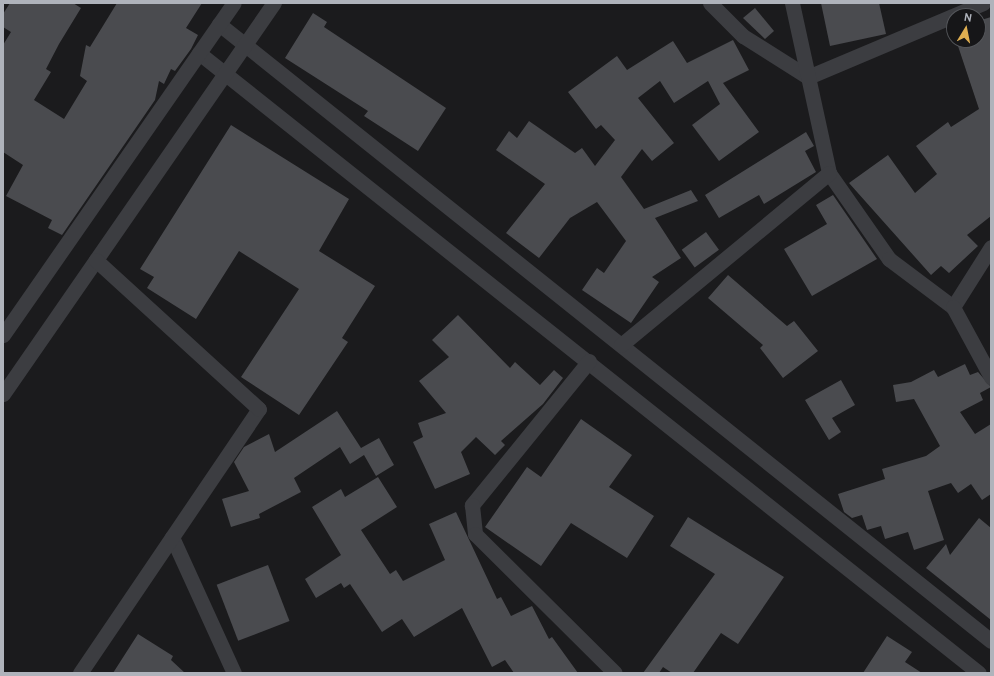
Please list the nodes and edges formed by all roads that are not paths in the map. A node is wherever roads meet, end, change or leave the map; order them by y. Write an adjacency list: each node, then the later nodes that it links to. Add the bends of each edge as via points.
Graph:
1 (234, 3): 6 (street)
2 (274, 3): 7 (street)
3 (710, 3): 10 (street, via 743,36)
4 (792, 3): 10 (street)
5 (983, 3): 10 (street)
6 (219, 24): 7 (street); 8 (street)
7 (245, 44): 9 (street); 16 (street)
8 (199, 53): 9 (street); 15 (street)
9 (226, 72): 13 (street); 17 (street)
10 (808, 76): 11 (street)
11 (829, 173): 14 (street, via 889,259); 16 (street)
12 (991, 247): 14 (street)
13 (96, 260): 19 (street); 20 (street, via 258,409)
14 (953, 307): 18 (street)
15 (5, 327)
16 (621, 345): 21 (street)
17 (589, 361): 24 (street, via 472,505 475,534); 25 (street)
18 (991, 377)
19 (3, 394)
20 (172, 537): 22 (street); 23 (street)
21 (991, 641)
22 (80, 673)
23 (234, 673)
24 (615, 673)
25 (979, 673)

